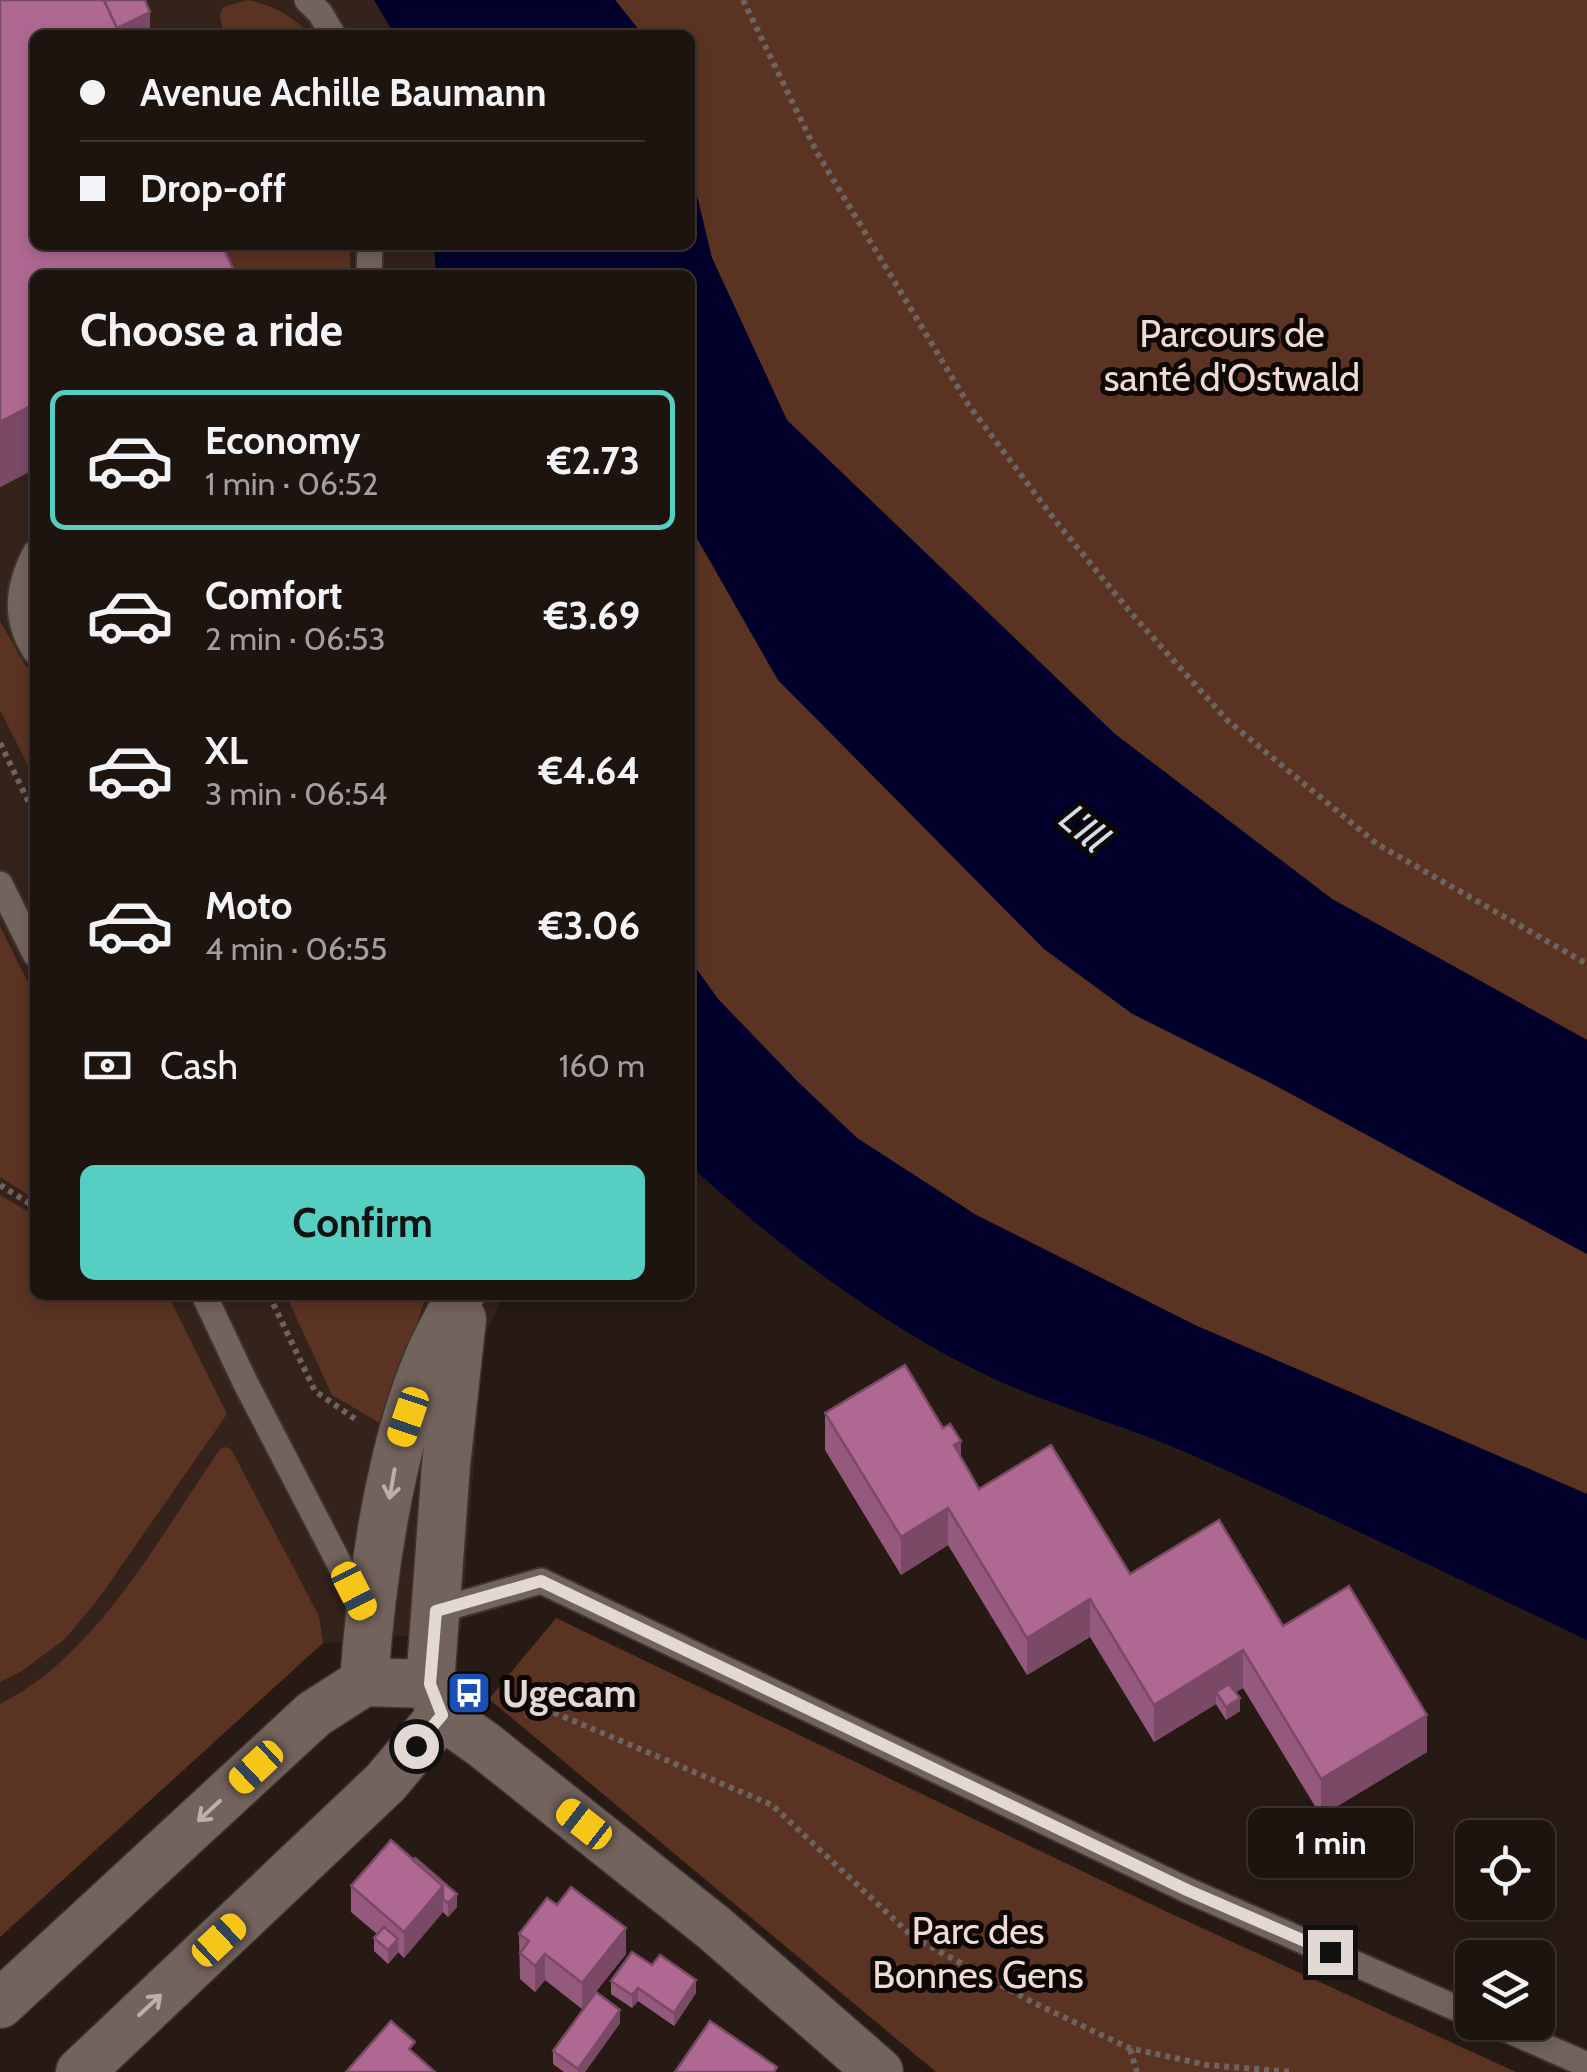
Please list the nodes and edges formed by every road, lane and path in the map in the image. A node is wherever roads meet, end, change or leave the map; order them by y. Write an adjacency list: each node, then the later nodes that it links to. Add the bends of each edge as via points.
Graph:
1 (307, 0): 3 (lane)
2 (743, 0): 10 (path, via 816,151 968,404 1131,613 1227,720 1377,844)
3 (330, 30)
4 (30, 567): 5 (lane, via 18,599)
5 (30, 641)
6 (0, 744): 7 (path)
7 (30, 805)
8 (0, 884): 9 (lane)
9 (30, 944)
10 (1587, 964)
11 (0, 1185): 12 (path)
12 (30, 1204)
13 (206, 1300): 19 (lane)
14 (271, 1300): 17 (path, via 315,1391)
15 (459, 1300): 17 (street, via 428,1358)
16 (462, 1300): 18 (street)
17 (398, 1447): 19 (street, one-way to 19)
18 (436, 1611): 21 (street); 24 (lane, via 541,1581 1187,1890)
19 (369, 1620): 20 (street)
20 (364, 1682): 21 (street); 23 (street, one-way to 23, via 314,1714)
21 (436, 1700): 22 (street); 28 (street, one-way to 21, via 386,1782)
22 (484, 1745): 26 (path, via 502,1720 548,1710 772,1805 913,1936); 29 (street, via 714,1928)
23 (0, 2004)
24 (1455, 2008)
25 (1531, 2040): 27 (lane)
26 (1129, 2048): 30 (path); 31 (path, via 1207,2066)
27 (1587, 2065)
28 (80, 2072)
29 (879, 2072)
30 (1137, 2072)
31 (1293, 2072)

